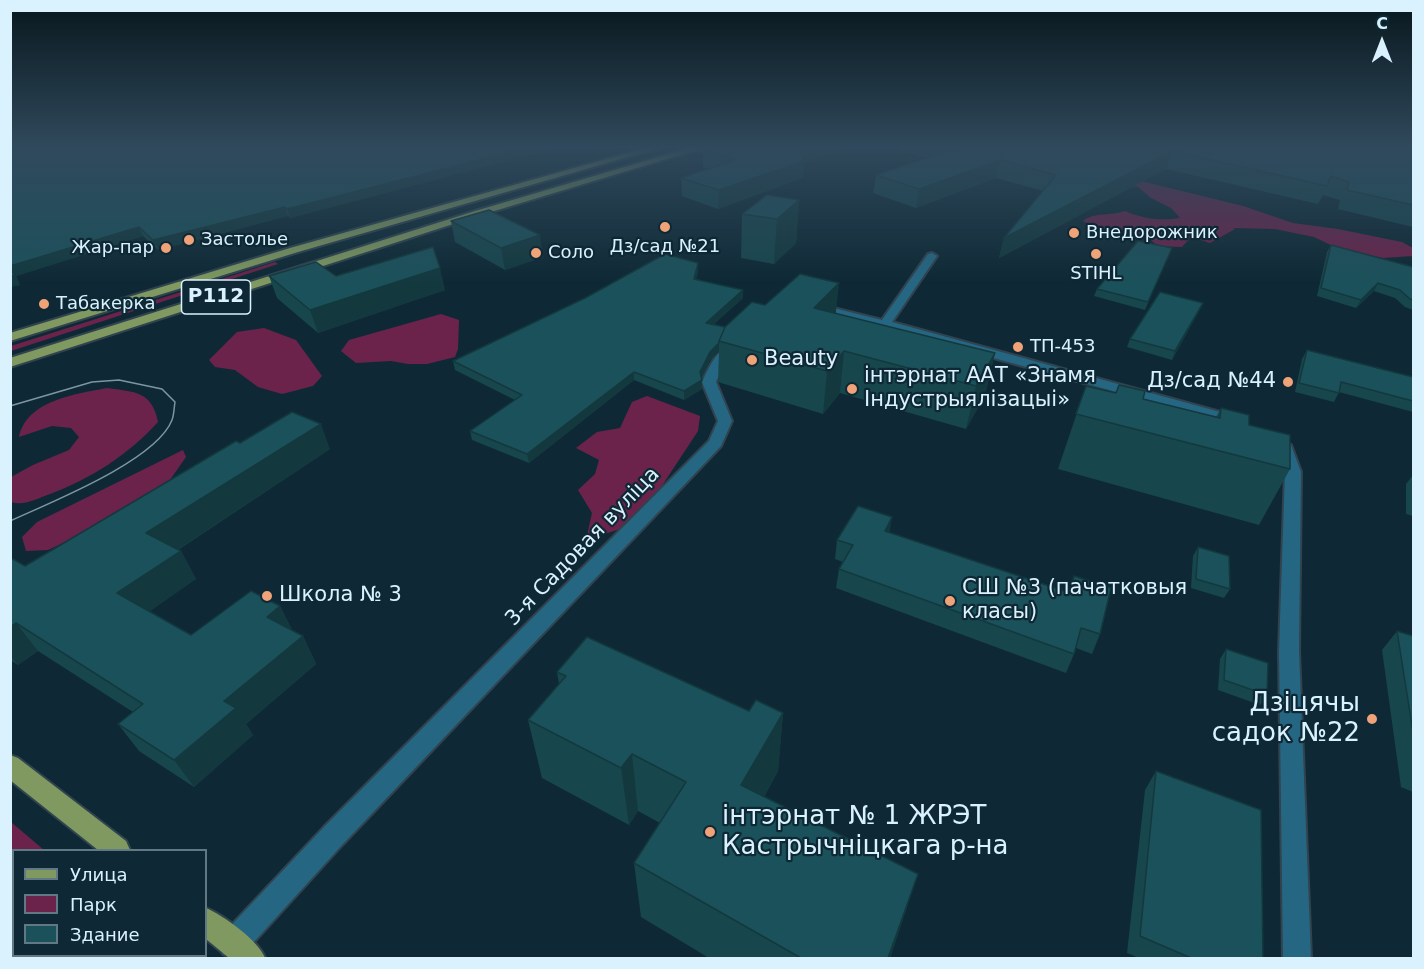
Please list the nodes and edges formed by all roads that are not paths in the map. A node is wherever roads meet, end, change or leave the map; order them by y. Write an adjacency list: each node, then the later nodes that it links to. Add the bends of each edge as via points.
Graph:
1 (495, 193): 3 (main road, Р112)
2 (545, 193): 5 (main road, Р112)
3 (294, 250): 5 (main road); 9 (main road, Р112)
4 (932, 256): 7 (street)
5 (312, 265): 10 (main road, Р112)
6 (801, 305): 7 (street)
7 (885, 324): 11 (street)
8 (750, 332): 16 (street, 3-я Садовая вуліца, via 717,364 709,382 725,421 716,443 333,836)
9 (10, 336)
10 (10, 363)
11 (1251, 426)
12 (1269, 436): 17 (street, via 1285,447 1293,472 1289,651)
13 (10, 765): 14 (main road)
14 (116, 849)
15 (207, 923): 16 (main road)
16 (242, 951)
17 (1297, 958)

